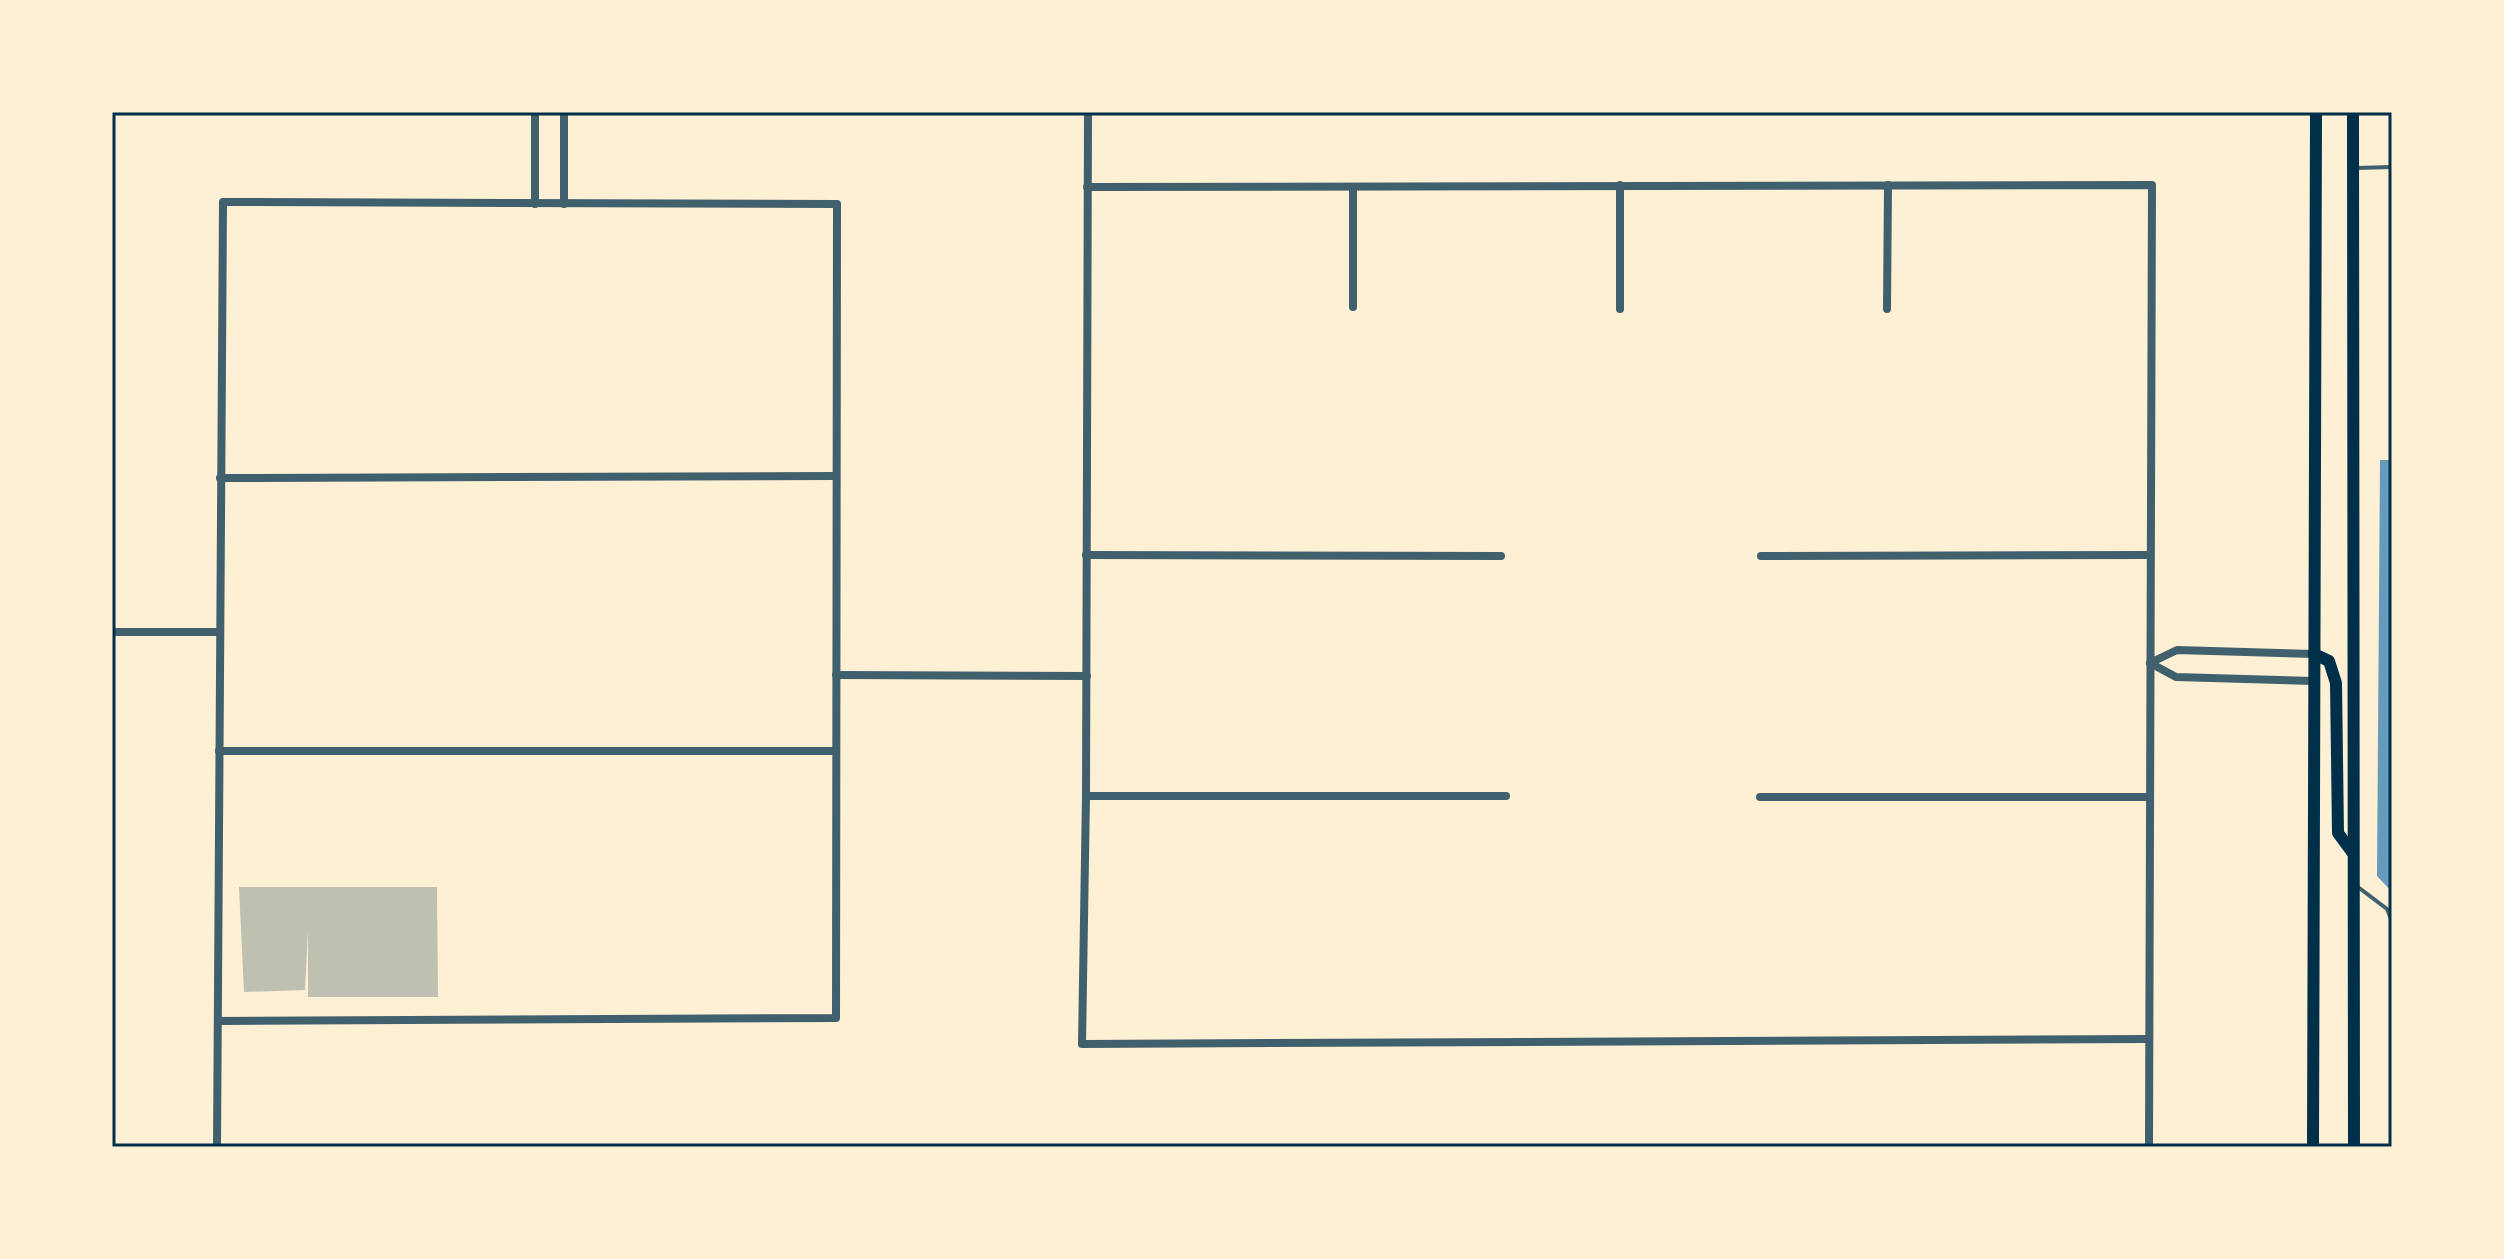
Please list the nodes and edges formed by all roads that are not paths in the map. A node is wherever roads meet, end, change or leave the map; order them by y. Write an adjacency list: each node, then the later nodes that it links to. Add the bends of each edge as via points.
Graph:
1 (535, 112): 12 (street)
2 (564, 112): 13 (street)
3 (1088, 112): 10 (street)
4 (2316, 112): 25 (main road)
5 (2353, 112): 7 (main road)
6 (2392, 167): 7 (lane)
7 (2353, 168): 36 (main road)
8 (1620, 185): 9 (street); 11 (street); 15 (street)
9 (1888, 185): 16 (street); 20 (street, via 2152,185)
10 (1087, 187): 11 (street); 19 (street)
11 (1353, 187): 14 (street)
12 (535, 204): 13 (street); 18 (street, via 223,202)
13 (564, 204): 17 (street, via 837,204)
14 (1353, 307)
15 (1620, 309)
16 (1887, 309)
17 (836, 476): 18 (street); 27 (street)
18 (220, 478): 24 (street)
19 (1086, 555): 21 (street); 28 (street)
20 (2150, 555): 22 (street); 26 (street)
21 (1501, 556)
22 (1761, 556)
23 (112, 632): 24 (street)
24 (218, 632): 30 (street)
25 (2314, 654): 26 (street, via 2177,650); 29 (main road); 36 (main road, via 2329,661 2336,683 2338,833)
26 (2150, 663): 29 (street, via 2176,677); 35 (street)
27 (836, 675): 28 (street); 31 (street)
28 (1087, 676): 32 (street)
29 (2314, 681): 43 (main road)
30 (219, 751): 31 (street); 39 (street)
31 (836, 751): 39 (street, via 836,1018)
32 (1086, 796): 33 (street); 40 (street, via 1082,1044)
33 (1506, 796)
34 (1760, 797): 35 (street)
35 (2149, 797): 40 (street)
36 (2352, 852): 37 (main road)
37 (2352, 882): 38 (lane, via 2387,909); 44 (main road)
38 (2392, 921)
39 (218, 1021): 41 (street)
40 (2149, 1039): 42 (street)
41 (217, 1147)
42 (2149, 1147)
43 (2313, 1147)
44 (2354, 1147)

